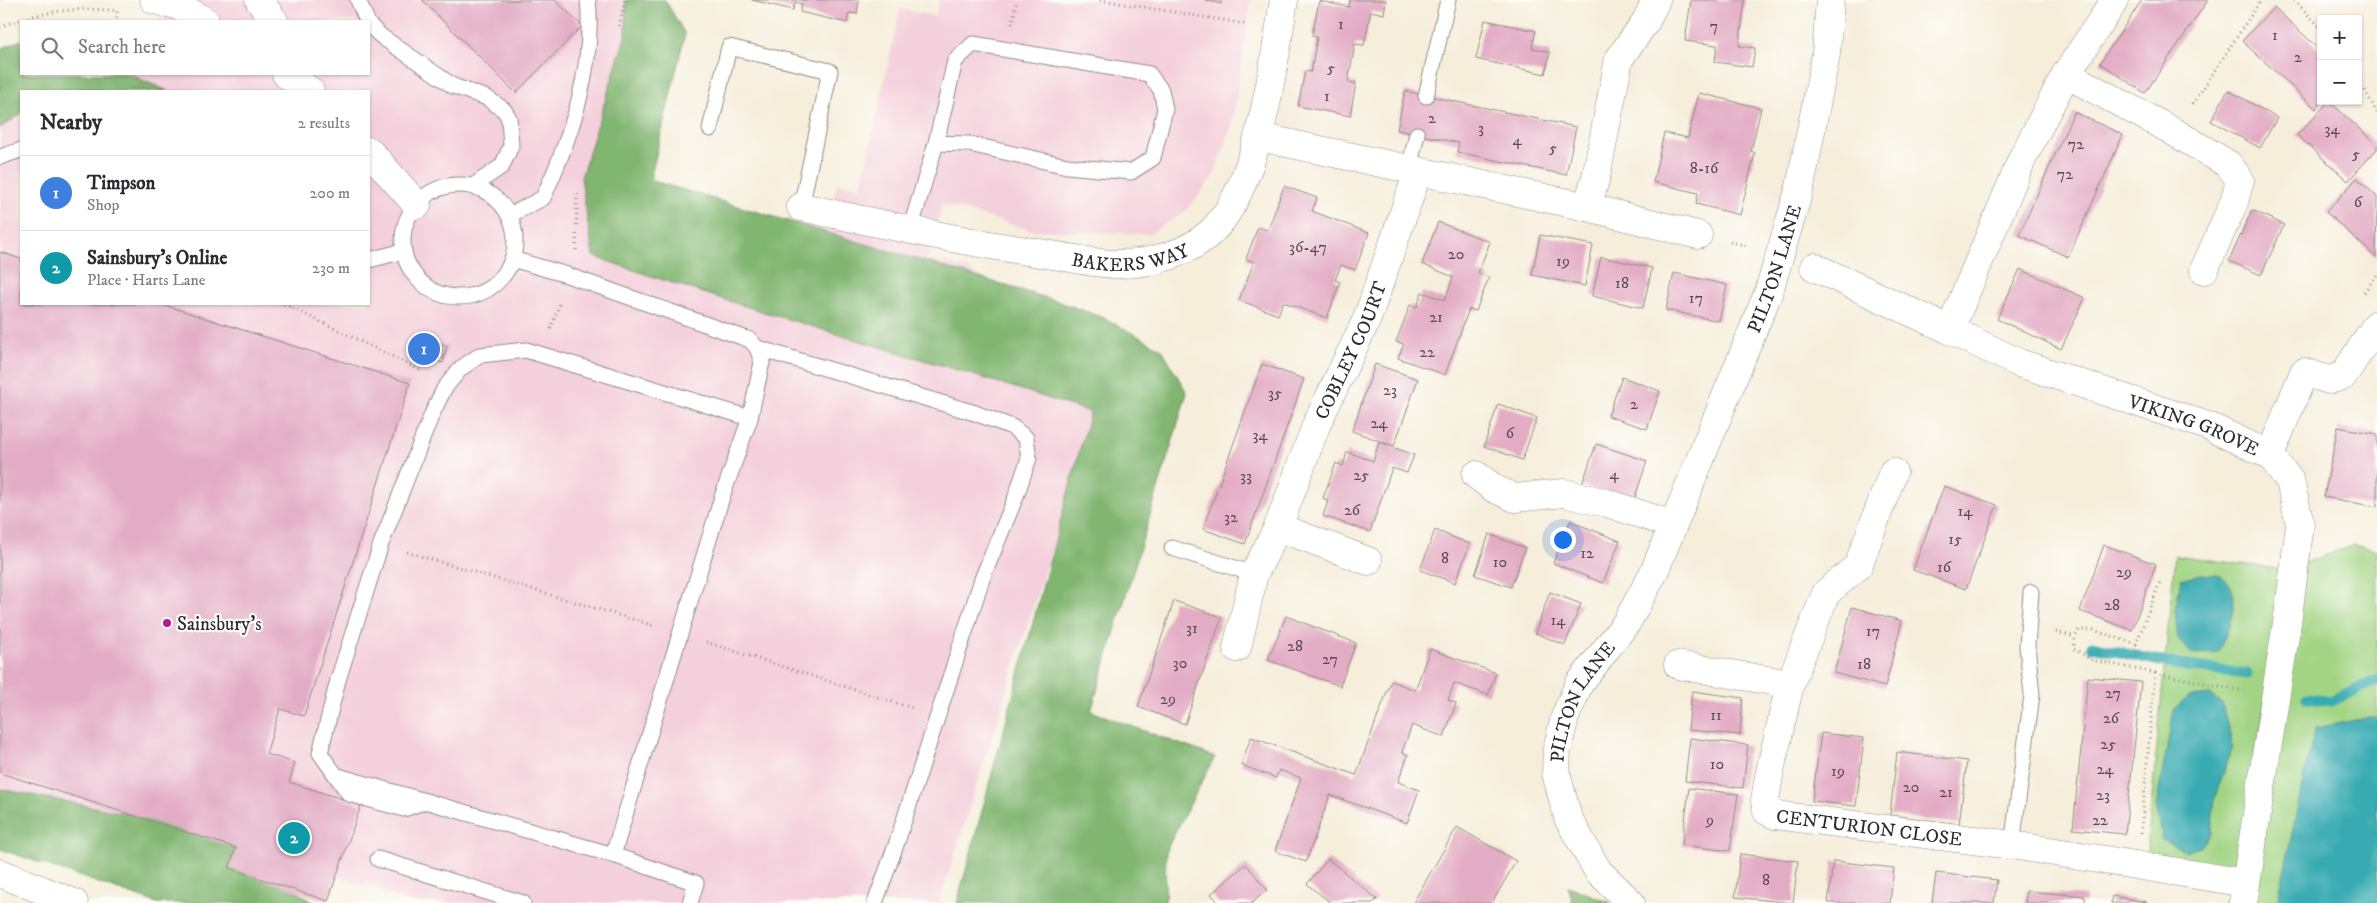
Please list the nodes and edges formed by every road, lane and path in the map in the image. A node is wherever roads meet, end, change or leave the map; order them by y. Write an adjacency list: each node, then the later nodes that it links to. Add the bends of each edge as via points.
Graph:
1 (154, 0): 15 (street, via 176,5)
2 (259, 0): 16 (street)
3 (278, 0): 17 (street)
4 (358, 0): 18 (lane)
5 (588, 0): 46 (lane, via 591,27 585,74 564,148 543,198)
6 (1100, 0): 22 (path)
7 (1284, 0): 22 (street, BAKERS WAY)
8 (1448, 0): 31 (lane)
9 (1656, 0): 45 (street, via 1646,21 1619,59)
10 (1830, 0): 50 (street, PILTON LANE, via 1822,73 1800,187)
11 (2116, 0): 23 (street)
12 (2261, 0): 34 (path)
13 (2294, 0): 19 (path)
14 (116, 20): 21 (path, via 117,11 76,10 50,13)
15 (203, 20)
16 (273, 20)
17 (278, 20)
18 (366, 20)
19 (2317, 24)
20 (370, 26): 42 (lane, via 453,86 487,98 504,110 509,118 511,146 502,166)
21 (0, 27)
22 (1279, 30): 36 (street, BAKERS WAY)
23 (2066, 74): 34 (street); 57 (street, via 2022,157)
24 (135, 75): 28 (path)
25 (287, 75): 29 (street)
26 (307, 75): 30 (street)
27 (2362, 85): 32 (path)
28 (152, 90)
29 (309, 90)
30 (316, 90)
31 (1426, 96)
32 (2377, 113)
33 (710, 129): 44 (lane, via 730,47 830,70)
34 (2174, 132): 54 (street, via 2228,164 2240,180 2234,202)
35 (1417, 134): 41 (lane)
36 (1259, 137): 41 (street); 47 (street, BAKERS WAY, via 1237,195 1212,232 1177,254 1148,262 1109,263 988,246)
37 (936, 143): 37 (lane, via 955,61 973,44 1149,74 1161,90 1165,109 1153,158 1131,172 1068,166 969,144); 47 (lane)
38 (20, 150): 40 (lane)
39 (370, 152): 43 (street)
40 (0, 157)
41 (1413, 170): 45 (street); 65 (street, COBLEY COURT, via 1367,319 1317,423)
42 (473, 186): 43 (lane, via 442,188); 46 (lane, via 500,203)
43 (417, 204): 49 (lane, via 408,218)
44 (801, 207): 47 (street, BAKERS WAY)
45 (1587, 207): 48 (street)
46 (510, 215): 51 (lane, via 515,247)
47 (910, 230)
48 (1698, 235): 50 (path)
49 (404, 251): 51 (lane, via 410,268 421,283 455,297 473,295 490,288 503,276); 52 (lane)
50 (1781, 254): 64 (street, PILTON LANE, via 1751,337)
51 (512, 259): 58 (lane, via 567,275 750,340)
52 (370, 260)
53 (1814, 267): 57 (street, VIKING GROVE)
54 (2204, 270)
55 (286, 305): 59 (path, via 424,372)
56 (2377, 324): 61 (street, via 2343,376 2329,380 2304,372)
57 (1950, 330): 61 (street, VIKING GROVE, via 2019,363 2208,426)
58 (757, 348): 60 (lane, via 762,362); 78 (lane, via 975,413 1012,427 1026,438 1029,458 982,579)
59 (444, 390): 60 (lane, via 460,369 480,355 526,350); 66 (lane)
60 (750, 418): 72 (lane)
61 (2270, 454): 77 (street, VIKING GROVE, via 2290,481 2300,524)
62 (1893, 472): 76 (street, CENTURION CLOSE, via 1858,566 1826,593)
63 (1476, 475): 64 (street, via 1495,490 1515,498 1564,493 1607,503)
64 (1673, 525): 89 (street, PILTON LANE, via 1654,572 1627,622 1579,684 1565,717 1557,749 1556,773 1568,818 1598,871)
65 (1278, 527): 68 (street); 69 (street, COBLEY COURT)
66 (381, 544): 72 (path); 80 (lane, via 338,680 320,753 338,776)
67 (1172, 548): 69 (lane)
68 (1368, 561)
69 (1254, 574): 73 (street, COBLEY COURT)
70 (2162, 578): 75 (path, via 2136,644 2093,630 2079,630 2074,649 2092,660)
71 (2031, 592): 79 (lane, via 2027,646 2032,695)
72 (680, 634): 78 (path); 80 (lane)
73 (1237, 648)
74 (1678, 665): 76 (street)
75 (2155, 673): 77 (path); 82 (path)
76 (1790, 684): 79 (street, CENTURION CLOSE, via 1769,776 1767,811 1775,815)
77 (2275, 698): 84 (street, VIKING GROVE)
78 (937, 716): 88 (lane)
79 (2012, 845): 82 (street, CENTURION CLOSE)
80 (613, 855): 87 (lane, via 696,883)
81 (378, 859): 86 (lane)
82 (2138, 866): 84 (street, CENTURION CLOSE)
83 (0, 873): 85 (street)
84 (2244, 893)
85 (74, 903)
86 (523, 903)
87 (690, 903)
88 (875, 903)
89 (1631, 903)

